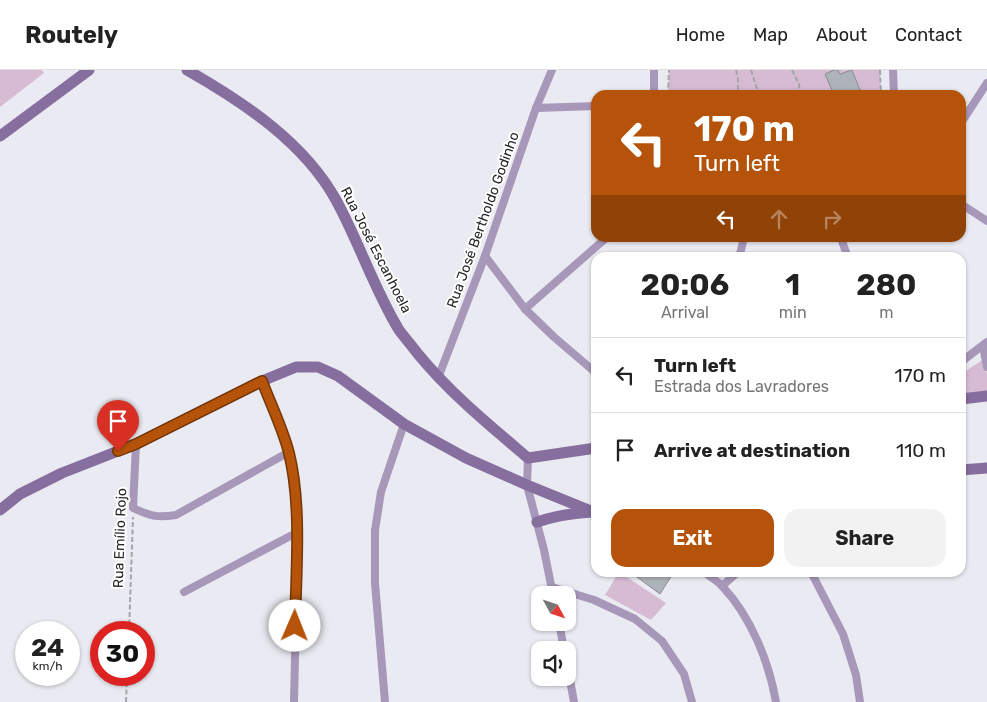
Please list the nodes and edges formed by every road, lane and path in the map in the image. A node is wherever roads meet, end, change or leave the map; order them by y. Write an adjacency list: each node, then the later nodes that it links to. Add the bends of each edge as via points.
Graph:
1 (89, 70): 22 (street)
2 (187, 70): 32 (street, Rua José Escanhoela, via 268,122 308,161 335,198 400,331)
3 (552, 70): 20 (street, Rua José Bertholdo Godinho)
4 (654, 70): 12 (street)
5 (669, 70): 13 (path)
6 (736, 70): 14 (path)
7 (752, 70): 15 (path)
8 (792, 70): 16 (path)
9 (880, 70): 17 (path)
10 (893, 70): 18 (street)
11 (987, 84): 21 (street)
12 (654, 90)
13 (668, 90)
14 (738, 90)
15 (758, 90)
16 (800, 90)
17 (881, 90)
18 (894, 90)
19 (591, 106): 20 (street)
20 (536, 108): 26 (street, Rua José Bertholdo Godinho)
21 (966, 116)
22 (0, 136)
23 (966, 207): 24 (street)
24 (987, 221)
25 (601, 242): 27 (street)
26 (485, 256): 27 (street); 32 (street, Rua José Bertholdo Godinho)
27 (525, 309): 31 (street)
28 (985, 344): 29 (street); 30 (street)
29 (966, 358)
30 (987, 367)
31 (591, 368)
32 (438, 378): 40 (street, Rua José Escanhoela)
33 (262, 381): 36 (street, via 296,368 318,367 338,376); 37 (street); 39 (street)
34 (987, 396): 35 (street)
35 (966, 398)
36 (404, 424): 43 (street, via 466,458); 62 (street, via 381,492 375,530)
37 (136, 444): 44 (street, Rua Emílio Rojo); 45 (street, via 54,477 20,494)
38 (591, 449): 40 (street)
39 (289, 452): 44 (street, via 176,514 160,517); 49 (street, via 295,486)
40 (528, 458): 43 (street)
41 (987, 468): 42 (street)
42 (966, 470)
43 (527, 485): 46 (street); 48 (street)
44 (133, 508): 57 (path, Rua Emílio Rojo)
45 (0, 510)
46 (591, 510)
47 (591, 512): 48 (street)
48 (537, 522): 53 (street)
49 (296, 533): 55 (street); 61 (street)
50 (710, 577): 54 (street)
51 (732, 577): 54 (street)
52 (814, 577): 66 (street, via 843,634)
53 (552, 586)
54 (722, 586): 65 (street, via 740,609 759,645)
55 (184, 592)
56 (576, 594): 64 (street, via 635,619 662,641 684,674)
57 (129, 621)
58 (127, 686): 60 (path)
59 (571, 686): 63 (street)
60 (126, 702)
61 (294, 702)
62 (385, 702)
63 (574, 702)
64 (692, 702)
65 (776, 702)
66 (860, 702)

